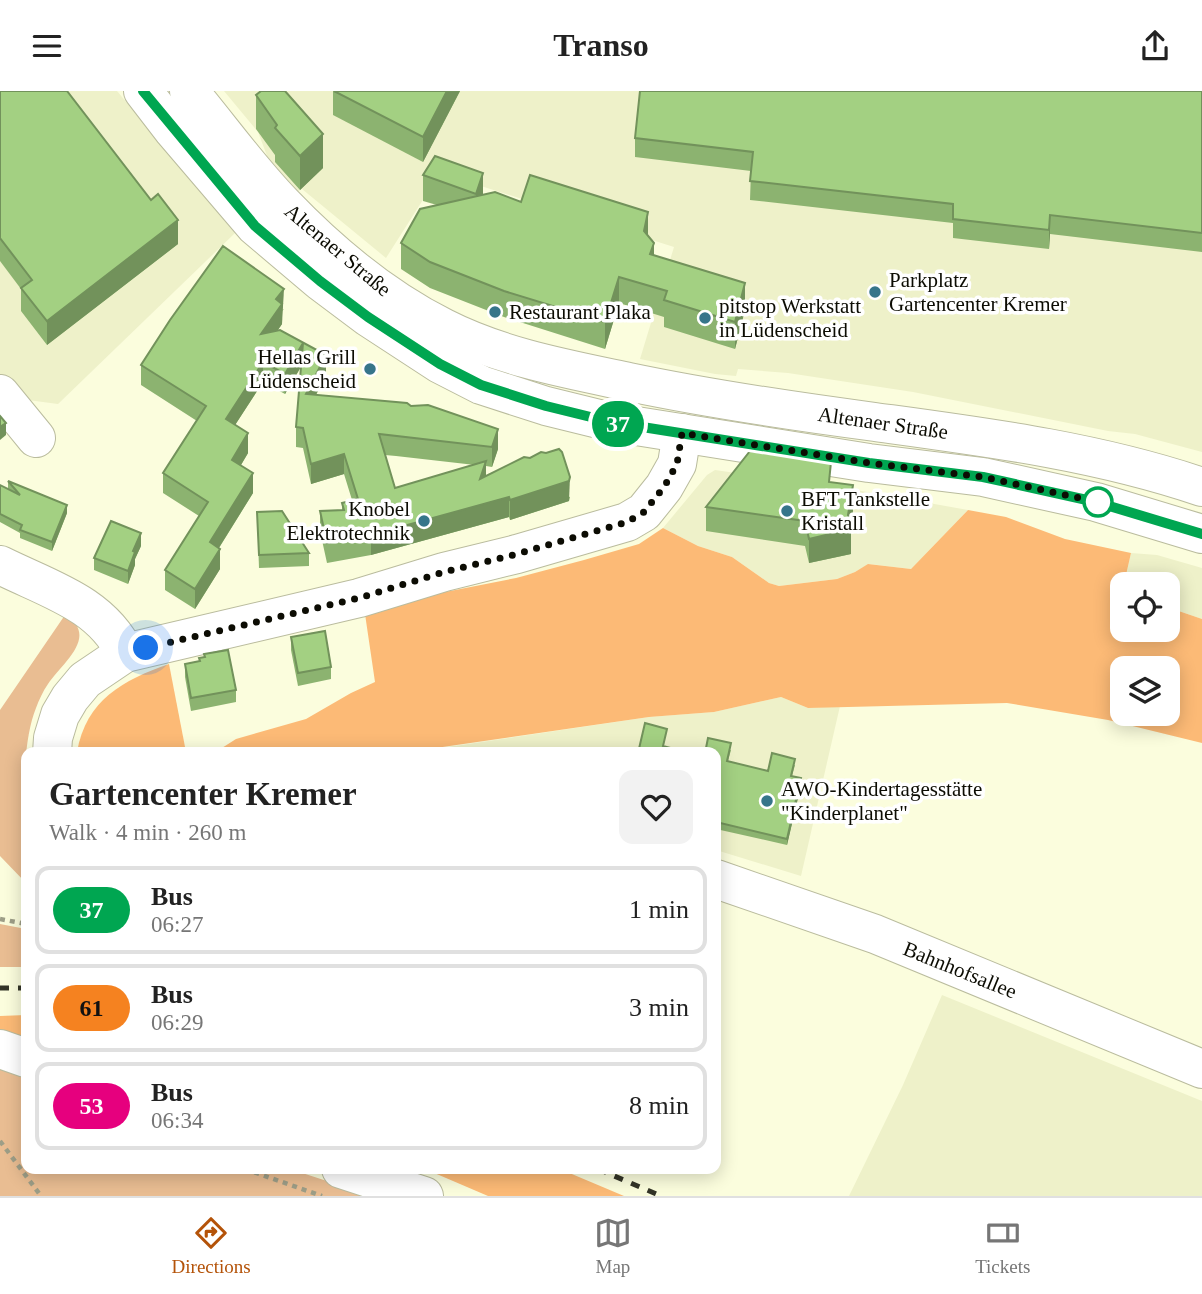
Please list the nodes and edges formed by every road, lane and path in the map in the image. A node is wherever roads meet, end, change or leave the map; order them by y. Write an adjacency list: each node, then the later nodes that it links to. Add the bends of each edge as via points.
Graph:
1 (189, 91): 4 (main road, Altenaer Straße, via 281,202 317,237 361,275 443,328 489,347 555,365)
2 (157, 96): 5 (main road, Altenaer Straße, via 255,226 368,317 440,364 481,385 546,406)
3 (0, 394): 6 (main road)
4 (689, 394): 5 (main road); 7 (main road, Altenaer Straße)
5 (682, 433): 8 (main road, Altenaer Straße); 12 (main road, via 677,464 664,487 644,512 627,522 359,598)
6 (36, 438)
7 (995, 438): 8 (main road); 9 (main road, Altenaer Straße)
8 (983, 477): 10 (main road, Altenaer Straße, via 1096,502)
9 (1202, 487)
10 (1202, 534)
11 (0, 565): 12 (main road, via 92,611 111,628)
12 (125, 653): 13 (main road, via 85,680 70,698 60,715)
13 (52, 747)
14 (721, 880): 19 (main road, Bahnhofsallee, via 875,934)
15 (0, 919): 16 (path)
16 (21, 923)
17 (0, 1049): 18 (main road)
18 (21, 1056)
19 (1202, 1069)
20 (0, 1141): 21 (path)
21 (21, 1169)
22 (25, 1174): 25 (path)
23 (259, 1174): 26 (path)
24 (356, 1174): 27 (main road)
25 (41, 1196)
26 (323, 1196)
27 (424, 1196)

